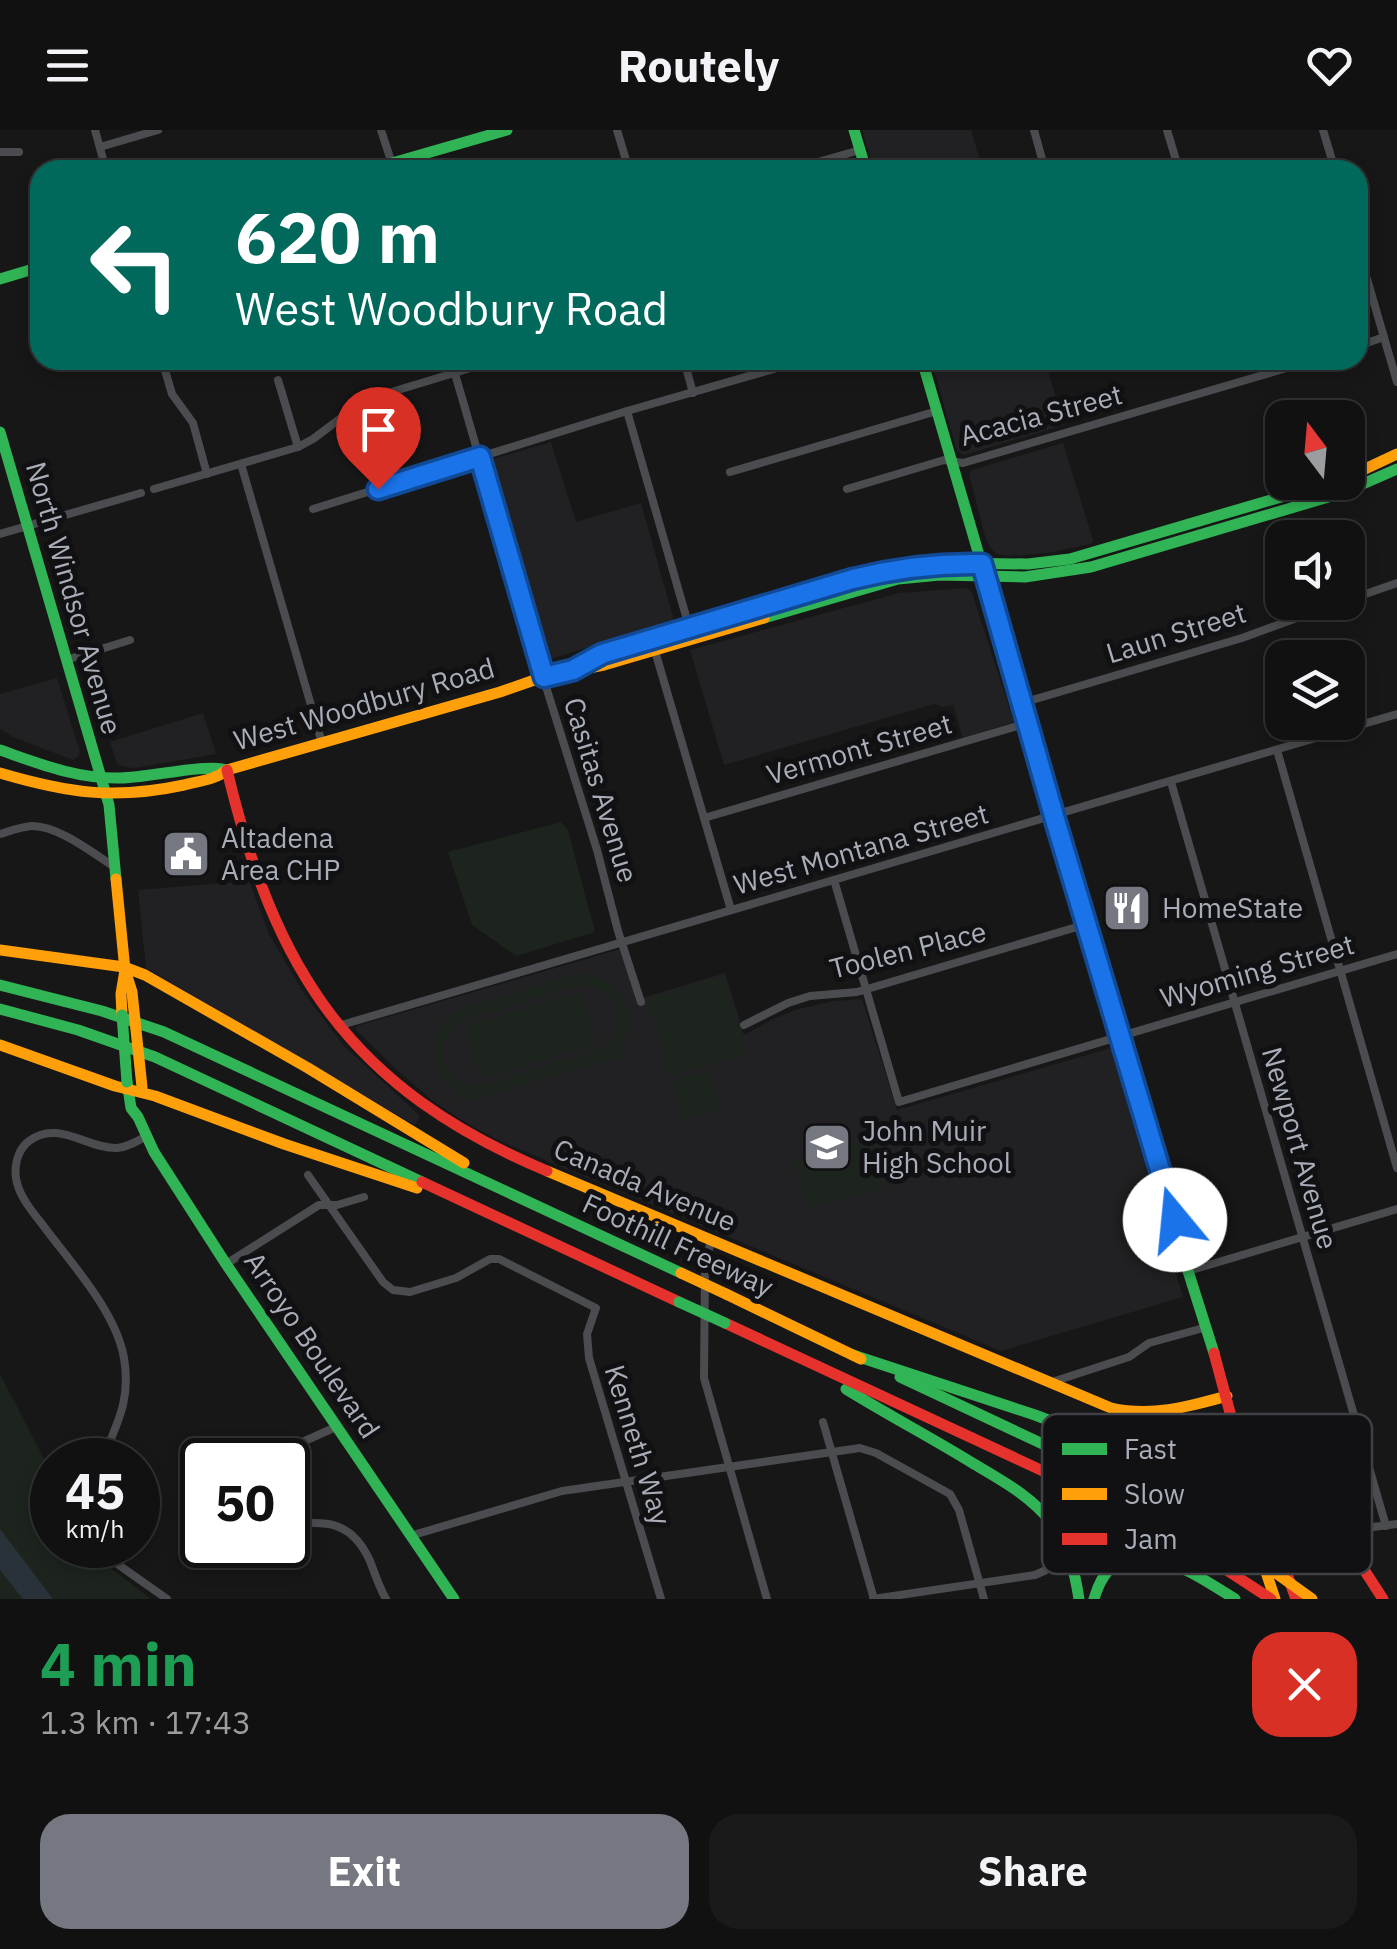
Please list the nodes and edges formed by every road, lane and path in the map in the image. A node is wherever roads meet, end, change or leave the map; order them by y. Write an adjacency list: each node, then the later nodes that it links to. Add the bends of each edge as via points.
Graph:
1 (95, 130): 11 (street)
2 (158, 130): 11 (street)
3 (382, 130): 16 (street)
4 (507, 130): 10 (main road)
5 (617, 130): 18 (street)
6 (854, 130): 12 (main road)
7 (1034, 130): 21 (street)
8 (1167, 130): 22 (street)
9 (1323, 130): 23 (street)
10 (490, 132): 17 (main road)
11 (100, 147): 15 (street)
12 (860, 150): 19 (street); 20 (main road)
13 (0, 152): 14 (street)
14 (18, 152)
15 (103, 160)
16 (390, 160)
17 (412, 160)
18 (626, 160)
19 (825, 160)
20 (863, 160)
21 (1042, 160)
22 (1176, 160)
23 (1332, 160)
24 (30, 270): 25 (main road)
25 (0, 279)
26 (1368, 282): 27 (street)
27 (1384, 337): 28 (street); 38 (street)
28 (1368, 343)
29 (165, 370): 51 (street, via 192,422)
30 (454, 370): 36 (street, Casitas Avenue)
31 (465, 370): 36 (street)
32 (687, 370): 39 (street)
33 (771, 370): 39 (street)
34 (925, 370): 41 (main road)
35 (1280, 370): 46 (street, Acacia Street)
36 (455, 373): 43 (street, via 365,400); 45 (street, Casitas Avenue)
37 (278, 380): 43 (street)
38 (1397, 382)
39 (693, 393): 40 (street)
40 (627, 411): 45 (street); 63 (street)
41 (937, 411): 46 (main road); 50 (street)
42 (0, 432): 57 (main road, North Windsor Avenue)
43 (298, 447): 47 (street)
44 (1397, 454): 48 (main road)
45 (480, 457): 56 (street); 67 (street, Casitas Avenue)
46 (952, 462): 53 (street, Acacia Street); 59 (main road)
47 (242, 464): 51 (street); 71 (street)
48 (1365, 469)
49 (1397, 470): 59 (main road, West Woodbury Road, via 1342,493 1091,567 1046,575)
50 (730, 472)
51 (207, 474): 52 (street)
52 (154, 489)
53 (847, 490)
54 (142, 493): 57 (street)
55 (1273, 500): 59 (main road, West Woodbury Road, via 1088,556)
56 (314, 509)
57 (27, 526): 58 (street); 66 (main road, North Windsor Avenue)
58 (0, 534)
59 (984, 570): 63 (main road, West Woodbury Road, via 898,579); 68 (main road)
60 (1397, 582): 61 (street, Laun Street)
61 (1365, 593)
62 (1292, 620): 68 (street, Laun Street)
63 (691, 634): 65 (main road, West Woodbury Road)
64 (130, 640): 66 (street)
65 (653, 645): 67 (main road, West Woodbury Road, via 604,665); 80 (street)
66 (66, 660): 76 (main road, North Windsor Avenue)
67 (544, 677): 71 (main road, West Woodbury Road); 86 (street, Casitas Avenue)
68 (1022, 703): 70 (main road)
69 (1397, 714): 73 (street, West Montana Street)
70 (1028, 724): 79 (main road); 80 (street, Vermont Street)
71 (322, 743): 74 (main road, West Woodbury Road)
72 (0, 750): 76 (main road, West Woodbury Road)
73 (1277, 750): 77 (street, West Montana Street); 90 (street)
74 (227, 770): 76 (main road, West Woodbury Road); 78 (main road, West Woodbury Road, via 185,784); 97 (main road, Canada Avenue, via 279,930)
75 (0, 774): 78 (main road, West Woodbury Road)
76 (102, 777): 78 (main road, North Windsor Avenue)
77 (1171, 782): 79 (street, West Montana Street); 94 (street, Newport Avenue)
78 (107, 794): 82 (main road, North Windsor Avenue)
79 (1054, 815): 83 (street, West Montana Street); 85 (main road)
80 (704, 818): 84 (street)
81 (0, 834): 82 (street, via 44,828)
82 (116, 868): 89 (main road, North Windsor Avenue)
83 (834, 880): 84 (street, West Montana Street); 92 (street)
84 (731, 910): 86 (street, West Montana Street)
85 (1087, 924): 92 (street, Toolen Place); 98 (main road)
86 (622, 942): 93 (street, Casitas Avenue); 97 (street, West Montana Street)
87 (0, 950): 89 (main road)
88 (1397, 954): 90 (street, Wyoming Street)
89 (125, 969): 100 (main road, Arroyo Boulevard, bridge); 101 (main road, bridge); 107 (main road, via 294,1060)
90 (1340, 970): 94 (street, Wyoming Street); 104 (street)
91 (0, 986): 107 (main road, Foothill Freeway, via 164,1032)
92 (866, 988): 96 (street, Toolen Place, via 810,996); 98 (street, Wyoming Street, via 900,1102)
93 (641, 1002)
94 (1233, 1002): 98 (street, Wyoming Street); 111 (street, Newport Avenue)
95 (0, 1009): 110 (main road, Foothill Freeway, via 156,1057)
96 (744, 1025)
97 (338, 1026): 112 (main road, Canada Avenue, via 398,1084 473,1137)
98 (1120, 1036): 114 (main road)
99 (0, 1045): 100 (main road)
100 (127, 1085): 101 (main road); 102 (main road, Arroyo Boulevard)
101 (142, 1090): 102 (main road); 110 (main road)
102 (138, 1114): 103 (main road, Arroyo Boulevard)
103 (145, 1137): 113 (main road, Arroyo Boulevard); 125 (street, via 115,1148 52,1132 27,1142 17,1158 18,1188 98,1300 124,1354 127,1393)
104 (1397, 1168)
105 (308, 1175): 108 (street, Kenneth Way)
106 (364, 1196): 108 (street)
107 (518, 1198): 117 (main road, Foothill Freeway, bridge)
108 (328, 1204): 113 (street); 132 (street, Kenneth Way, via 393,1290 410,1292 499,1258 596,1308 590,1358)
109 (1397, 1209): 111 (street)
110 (491, 1212): 116 (main road, Foothill Freeway, bridge)
111 (1302, 1237): 114 (street); 121 (street, Newport Avenue)
112 (711, 1240): 118 (main road, Canada Avenue); 129 (street, via 704,1268 704,1378)
113 (226, 1264): 124 (main road, Arroyo Boulevard)
114 (1188, 1270): 115 (main road)
115 (1207, 1327): 118 (street); 119 (main road)
116 (792, 1355): 130 (main road, Foothill Freeway); 133 (main road, via 988,1472)
117 (853, 1355): 122 (main road); 127 (main road, Foothill Freeway, bridge)
118 (1050, 1382): 119 (main road, Canada Avenue, via 1130,1414 1164,1414)
119 (1226, 1396): 120 (main road)
120 (1231, 1414)
121 (1353, 1414)
122 (1042, 1418)
123 (823, 1422): 128 (street)
124 (336, 1427): 126 (street); 138 (main road, Arroyo Boulevard)
125 (111, 1438)
126 (310, 1439)
127 (1042, 1444)
128 (832, 1454): 129 (street); 149 (street, via 867,1449 950,1494); 155 (street)
129 (728, 1467): 132 (street); 154 (street)
130 (1042, 1471)
131 (1372, 1478): 136 (street, Newport Avenue)
132 (626, 1482): 138 (street, via 562,1492); 153 (street, Kenneth Way)
133 (1042, 1513)
134 (310, 1523): 151 (street, via 349,1532)
135 (1397, 1524): 136 (street)
136 (1386, 1526): 137 (street)
137 (1372, 1527)
138 (410, 1536): 152 (main road, Arroyo Boulevard)
139 (123, 1568): 150 (street)
140 (1042, 1572): 149 (street)
141 (1075, 1574): 157 (main road)
142 (1105, 1574): 158 (main road)
143 (1189, 1574): 159 (main road)
144 (1235, 1574): 160 (main road, Foothill Freeway)
145 (1265, 1574): 160 (main road)
146 (1277, 1574): 162 (main road, Foothill Freeway, bridge)
147 (1287, 1574): 161 (main road)
148 (1366, 1574): 163 (main road)
149 (980, 1584): 155 (street); 156 (street)
150 (167, 1599)
151 (386, 1599)
152 (454, 1599)
153 (660, 1599)
154 (767, 1599)
155 (873, 1599)
156 (984, 1599)
157 (1079, 1599)
158 (1094, 1599)
159 (1235, 1599)
160 (1273, 1599)
161 (1296, 1599)
162 (1312, 1599)
163 (1382, 1599)

